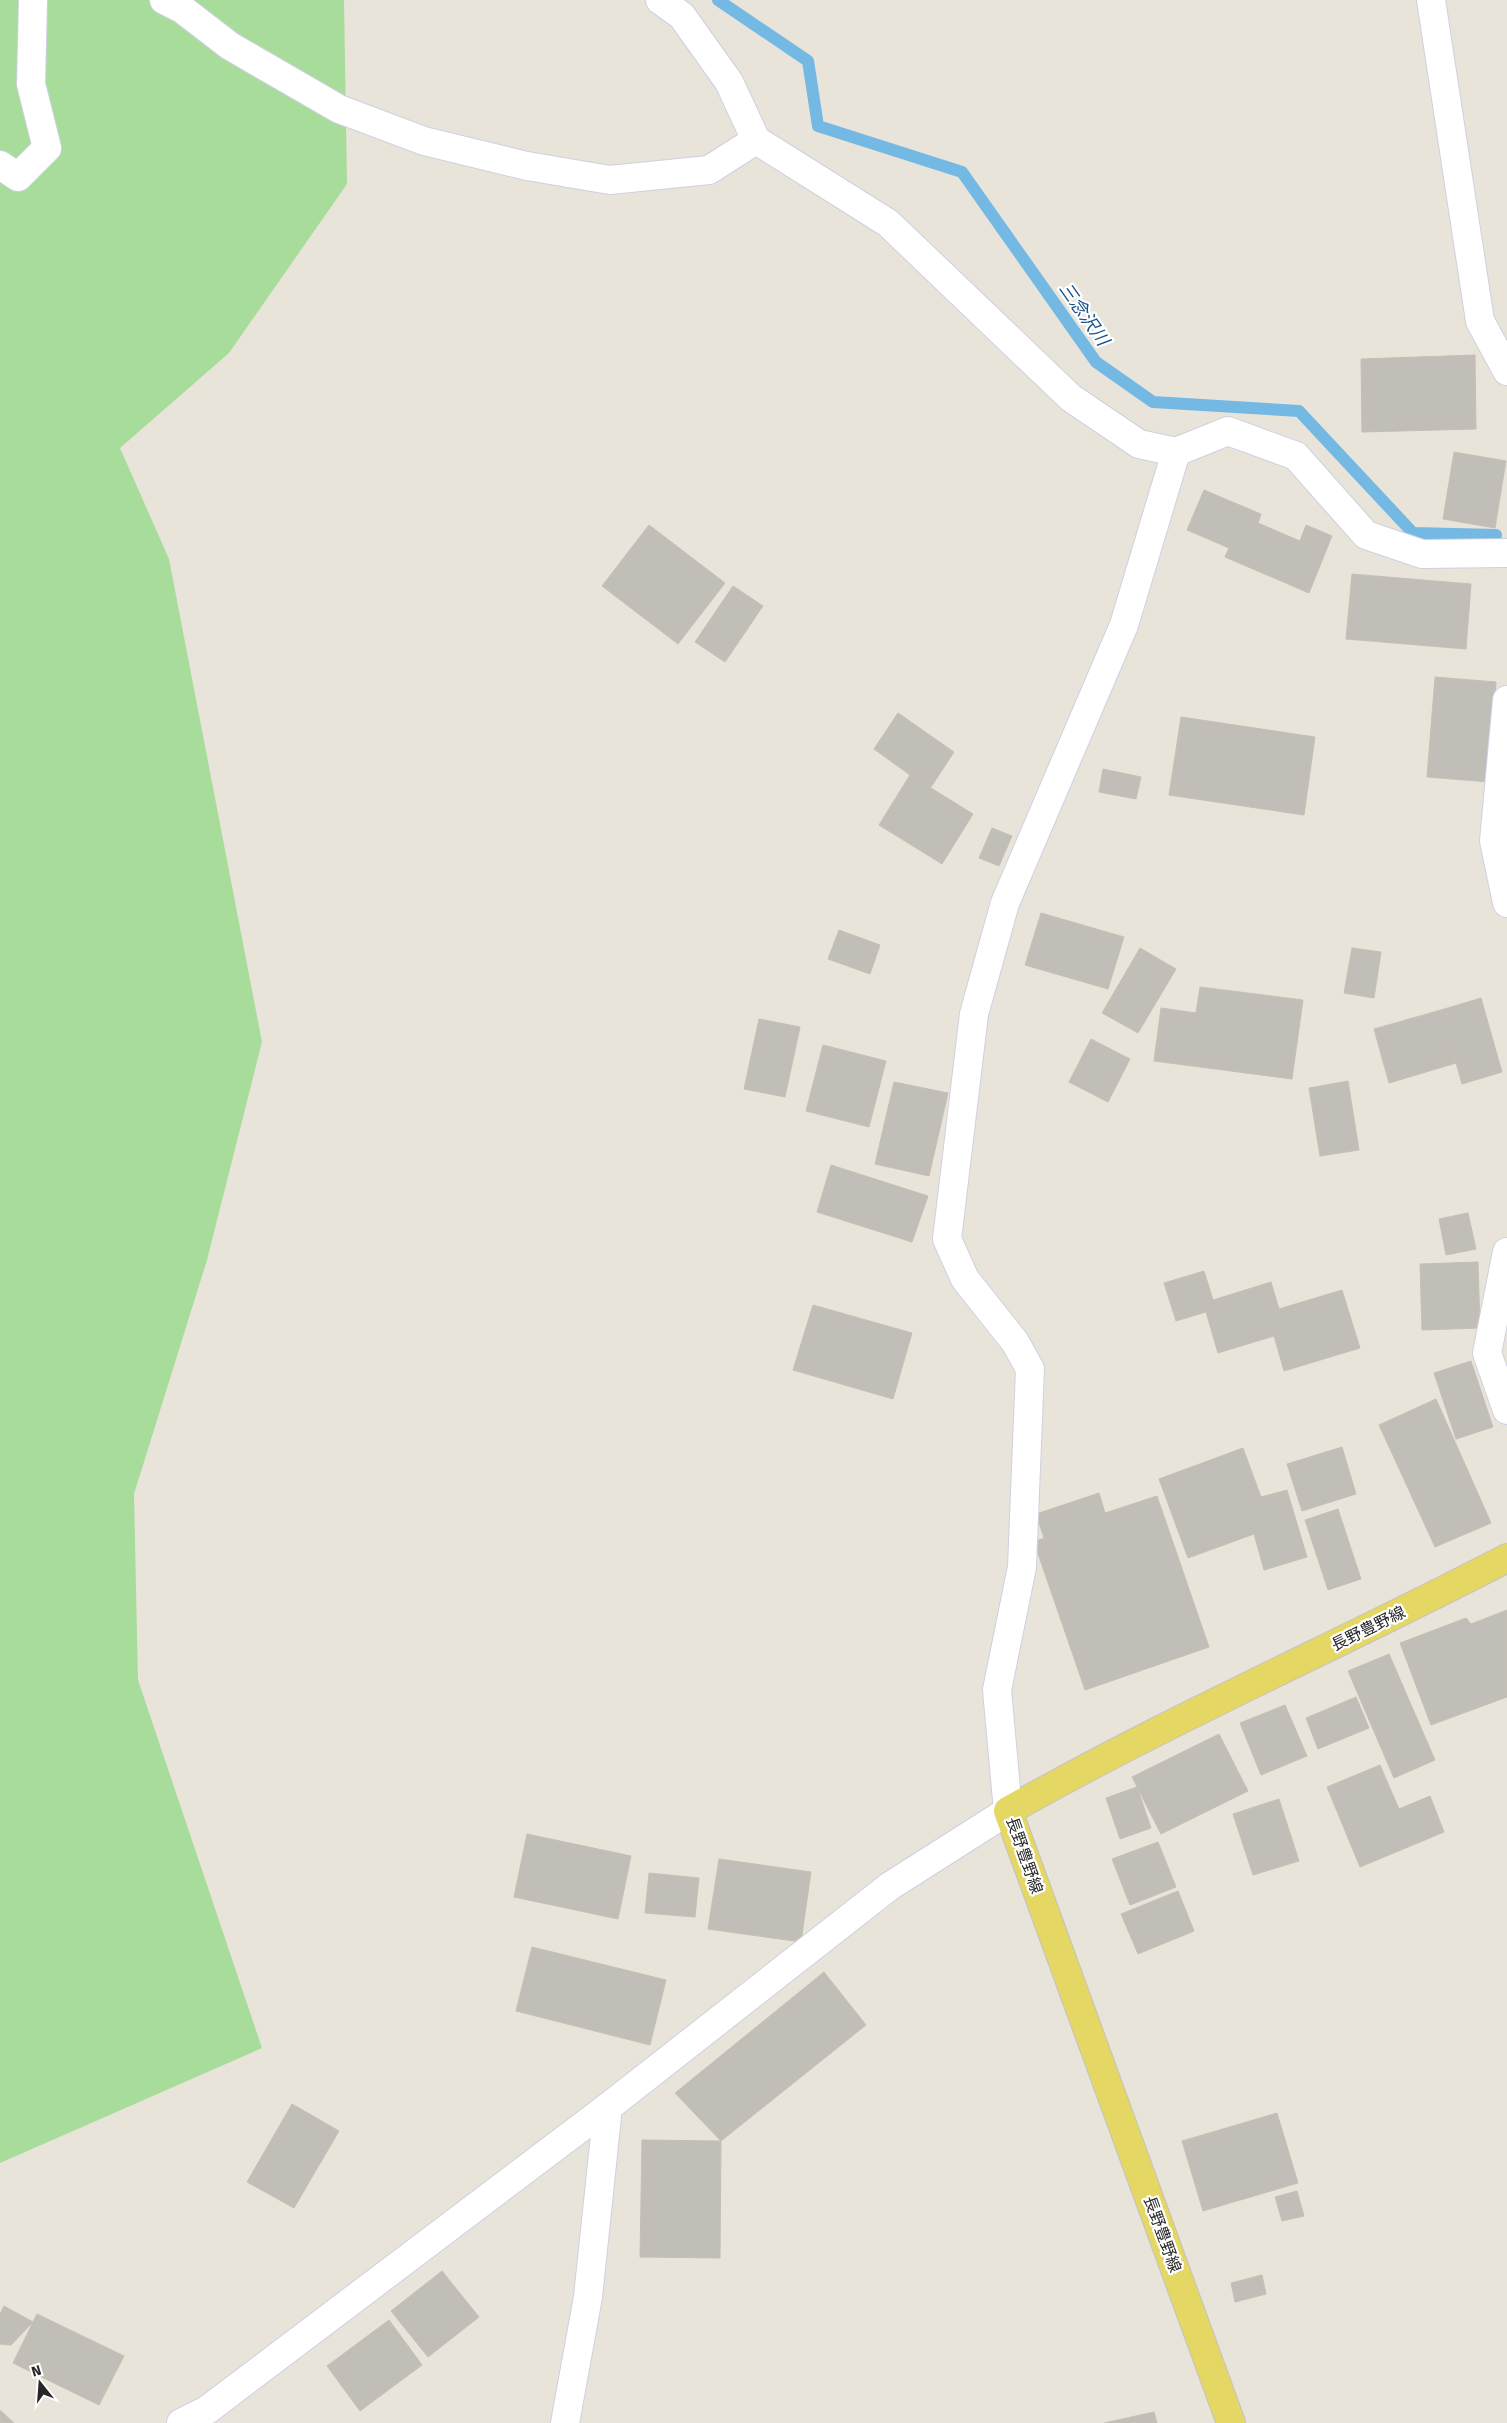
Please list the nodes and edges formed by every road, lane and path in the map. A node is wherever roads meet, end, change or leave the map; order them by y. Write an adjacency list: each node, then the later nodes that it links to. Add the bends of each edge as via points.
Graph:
1 (33, 0): 6 (street, via 31,84 46,148 18,177)
2 (164, 0): 5 (street, via 182,9 230,46 338,109 424,141 527,166 610,180 709,170)
3 (660, 0): 5 (street, via 682,16 729,82)
4 (1431, 0): 7 (street, via 1480,321)
5 (756, 140): 8 (street, via 888,223 1071,398 1139,444)
6 (0, 164)
7 (1507, 371)
8 (1176, 452): 9 (street, via 1228,431 1296,456 1366,536 1422,554); 15 (street, via 1124,625 1005,903 974,1014 947,1240 965,1279 1015,1342 1030,1368 1022,1567 997,1690)
9 (1507, 553)
10 (1507, 700): 11 (street, via 1494,841)
11 (1507, 903)
12 (1507, 1252): 13 (street, via 1487,1353)
13 (1507, 1410)
14 (1507, 1558): 15 (main road, 長野豊野線, via 1083,1768)
15 (1008, 1811): 16 (street, via 890,1886); 19 (main road, 長野豊野線)
16 (608, 2107): 17 (street, via 207,2410); 18 (street, via 588,2297)
17 (182, 2423)
18 (565, 2423)
19 (1231, 2423)

